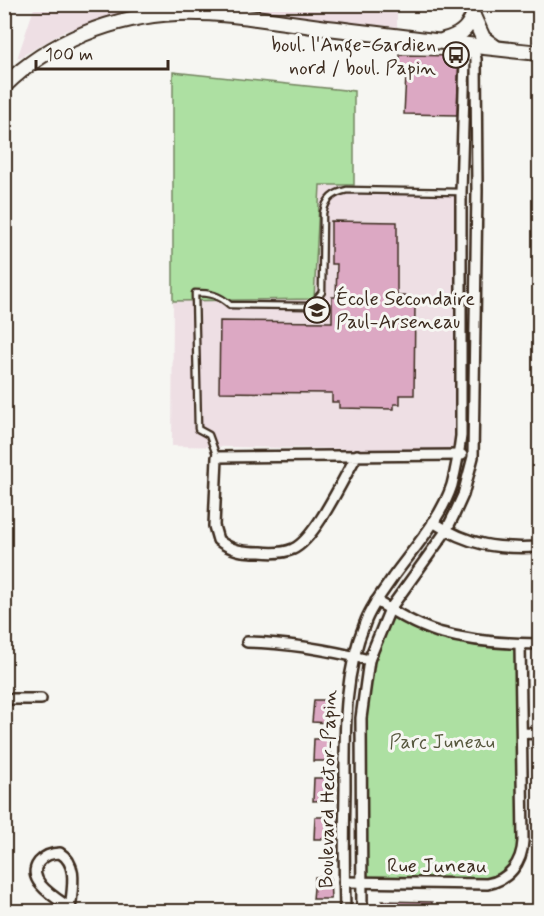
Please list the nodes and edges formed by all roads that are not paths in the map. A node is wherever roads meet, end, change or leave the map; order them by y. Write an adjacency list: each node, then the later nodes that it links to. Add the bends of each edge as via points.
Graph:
1 (472, 10): 3 (main road, via 469,25); 4 (main road, Boulevard Hector-Papin); 5 (main road, via 483,38)
2 (141, 11): 3 (main road, via 198,13); 7 (main road, via 63,42)
3 (441, 41): 4 (main road)
4 (473, 45): 5 (main road); 8 (street, Boulevard Hector-Papin, via 465,58); 9 (street, Boulevard Hector-Papin)
5 (496, 48): 6 (main road)
6 (540, 53)
7 (4, 86)
8 (461, 192): 9 (street); 11 (street, Boulevard Hector-Papin); 12 (lane, via 347,190 331,196 322,213 322,292 311,306 230,305 220,297 195,293 198,429 209,435)
9 (477, 192): 13 (street, Boulevard Hector-Papin)
10 (357, 455): 11 (street); 12 (street); 12 (street, via 300,545 292,550 267,552 237,552 218,540 214,526)
11 (459, 455): 13 (street); 14 (street, Boulevard Hector-Papin, via 451,486)
12 (217, 457)
13 (473, 457): 15 (street, Boulevard Hector-Papin, via 463,495)
14 (433, 522): 15 (street); 17 (street, Boulevard Hector-Papin)
15 (446, 531): 16 (street, via 499,548); 18 (street, Boulevard Hector-Papin)
16 (540, 547)
17 (376, 601): 18 (street); 22 (street, Boulevard Hector-Papin)
18 (390, 609): 20 (street, via 438,632); 23 (street, Boulevard Hector-Papin)
19 (248, 642): 22 (street)
20 (520, 644): 21 (street); 26 (street, Rue Juneau)
21 (540, 644)
22 (353, 656): 23 (street); 28 (street, Boulevard Hector-Papin, via 346,699)
23 (369, 660): 29 (street, Boulevard Hector-Papin, via 361,718)
24 (4, 699): 25 (street)
25 (41, 699)
26 (523, 733): 27 (street); 29 (street, Rue Juneau, via 523,848 508,876 487,884)
27 (540, 734)
28 (344, 882): 29 (street, Rue Juneau); 31 (street, Boulevard Hector-Papin)
29 (362, 883): 32 (street, Boulevard Hector-Papin)
30 (70, 910): 30 (street, via 71,864 60,853 47,855 37,864 36,877 43,888)
31 (345, 912)
32 (362, 912)

